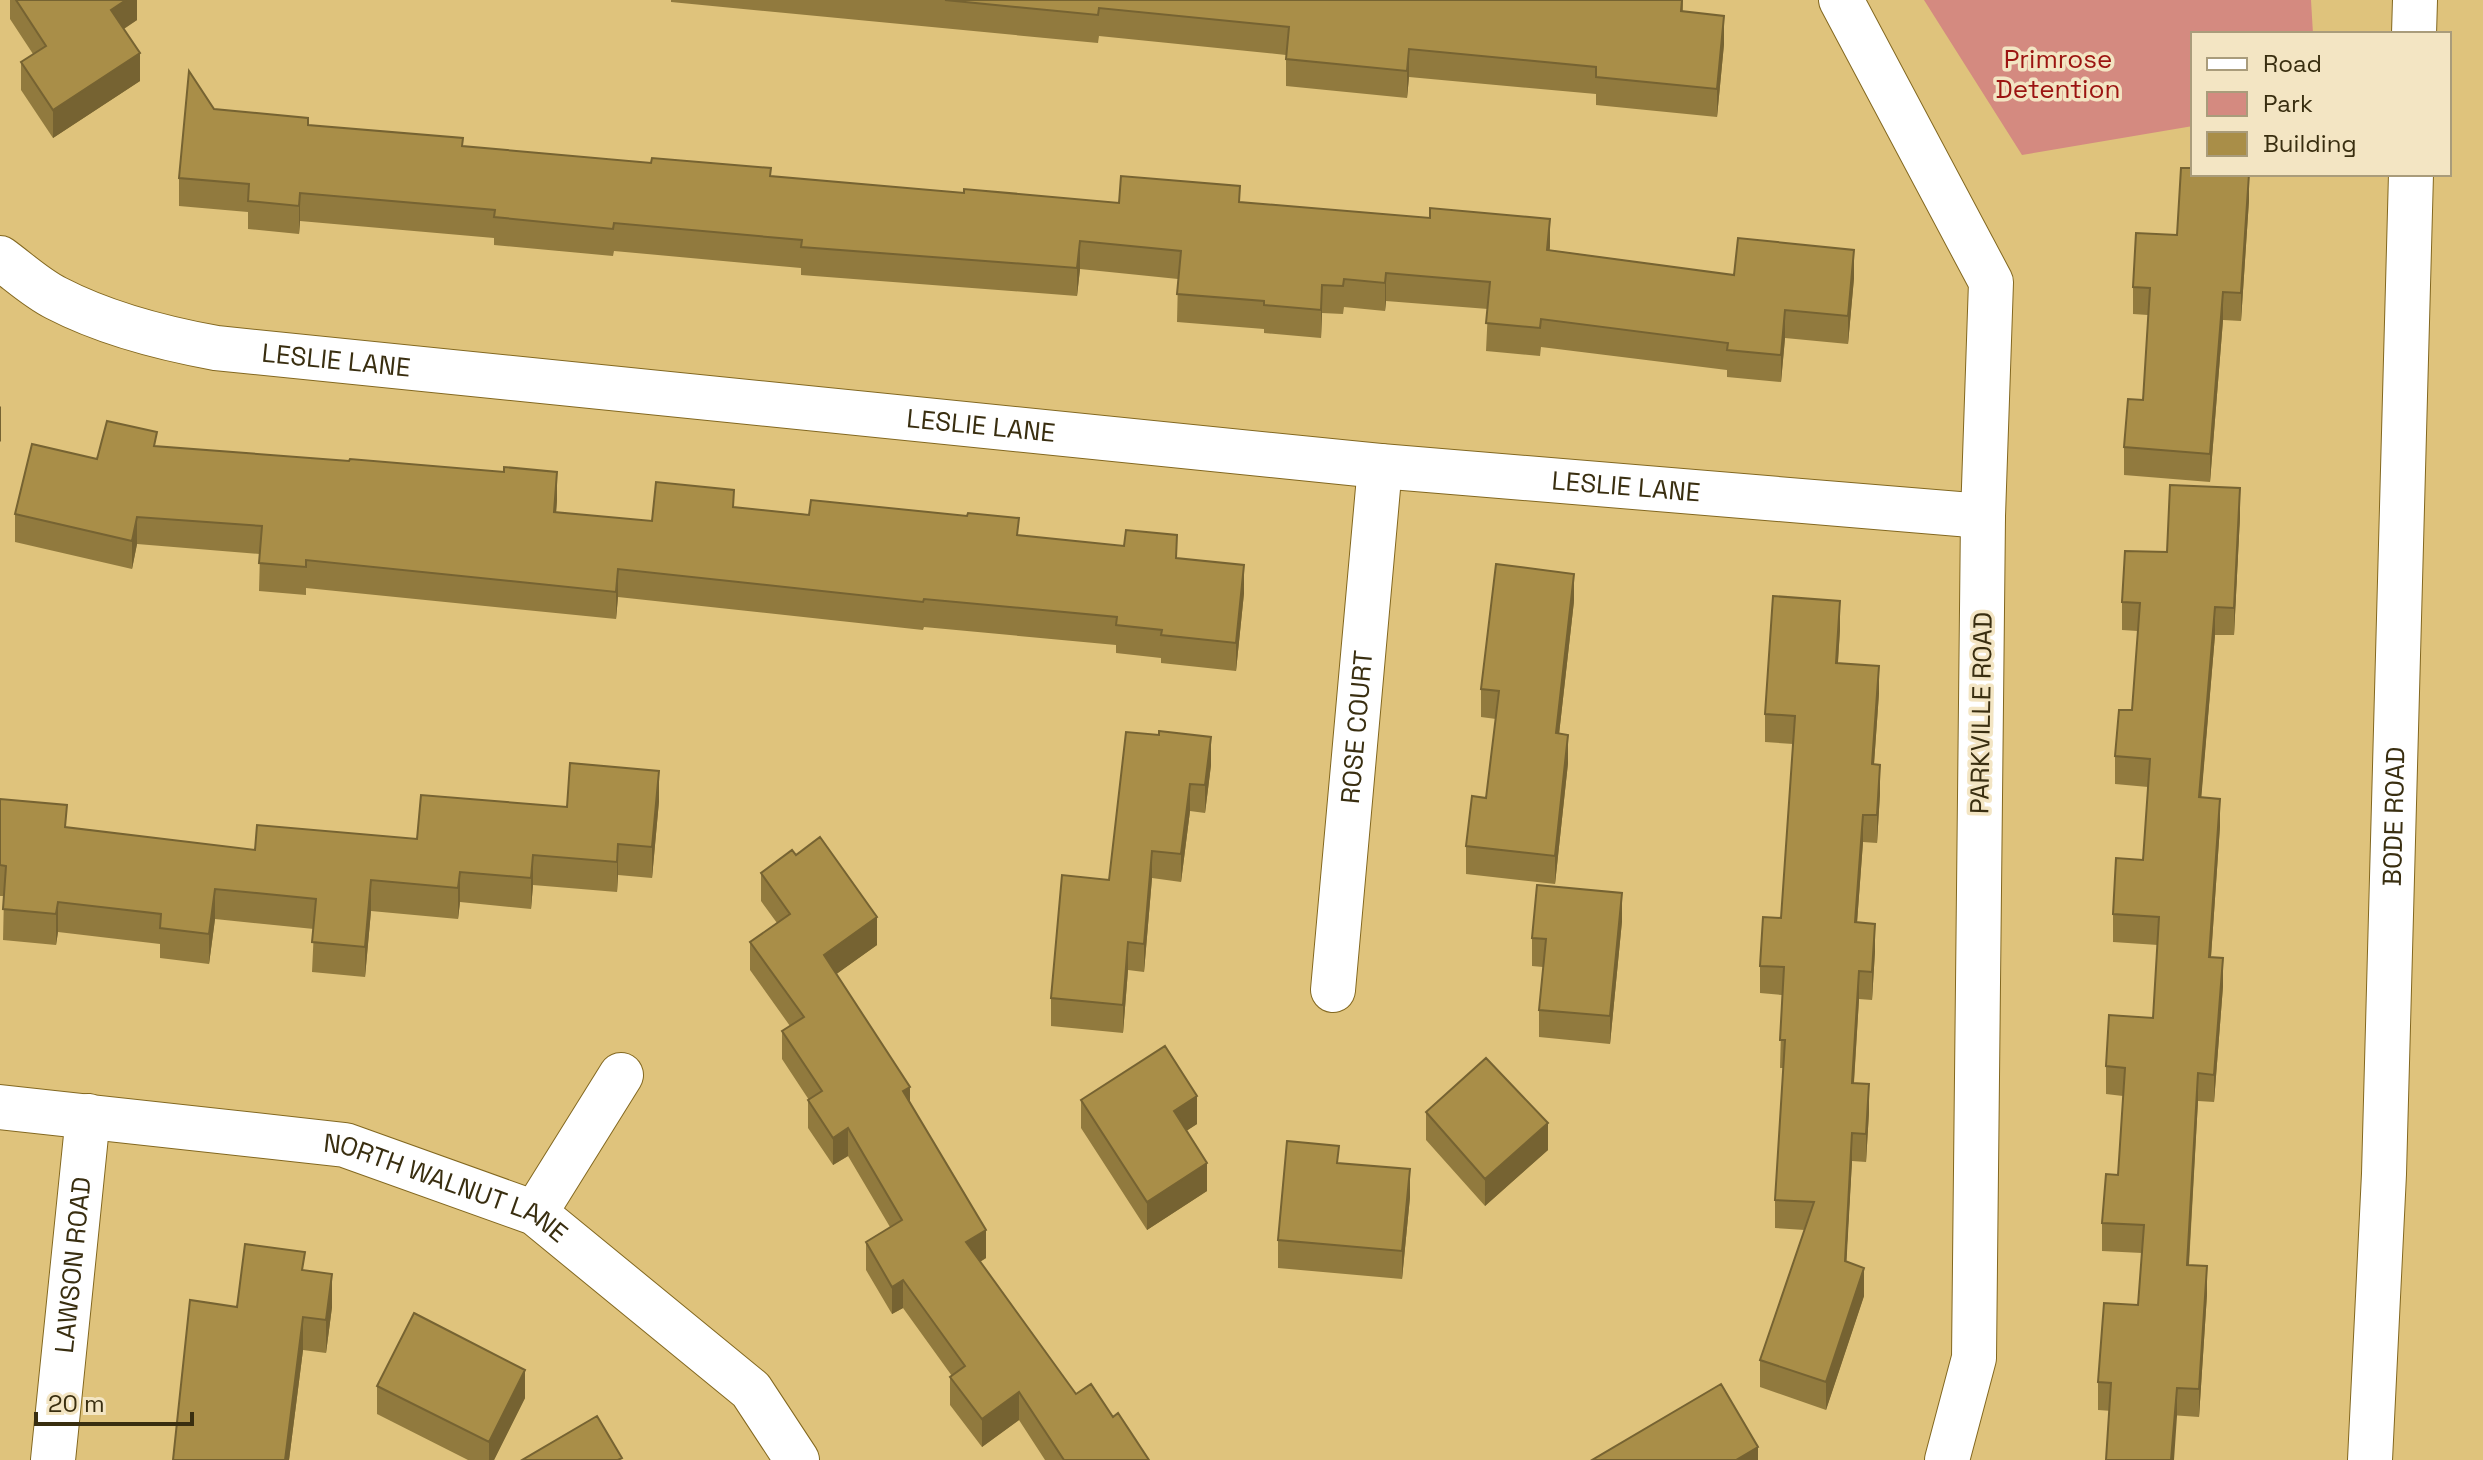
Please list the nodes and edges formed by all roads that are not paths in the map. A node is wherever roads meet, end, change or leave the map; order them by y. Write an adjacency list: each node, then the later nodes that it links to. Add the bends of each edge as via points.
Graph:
1 (1841, 0): 7 (street, PARKVILLE ROAD, via 1991,282)
2 (2415, 0): 3 (street)
3 (2414, 32)
4 (2411, 176): 16 (street, BODE ROAD, via 2384,1174)
5 (0, 258): 6 (street, LESLIE LANE, via 54,297 115,323 216,348)
6 (1380, 466): 7 (street, LESLIE LANE); 8 (street, ROSE COURT)
7 (1983, 516): 15 (street, PARKVILLE ROAD, via 1974,1358)
8 (1333, 990)
9 (621, 1075): 12 (street)
10 (0, 1107): 11 (street, NORTH WALNUT LANE)
11 (88, 1116): 12 (street, NORTH WALNUT LANE, via 345,1145); 13 (street, LAWSON ROAD)
12 (535, 1213): 14 (street, NORTH WALNUT LANE, via 751,1390)
13 (53, 1460)
14 (797, 1460)
15 (1947, 1460)
16 (2370, 1460)

